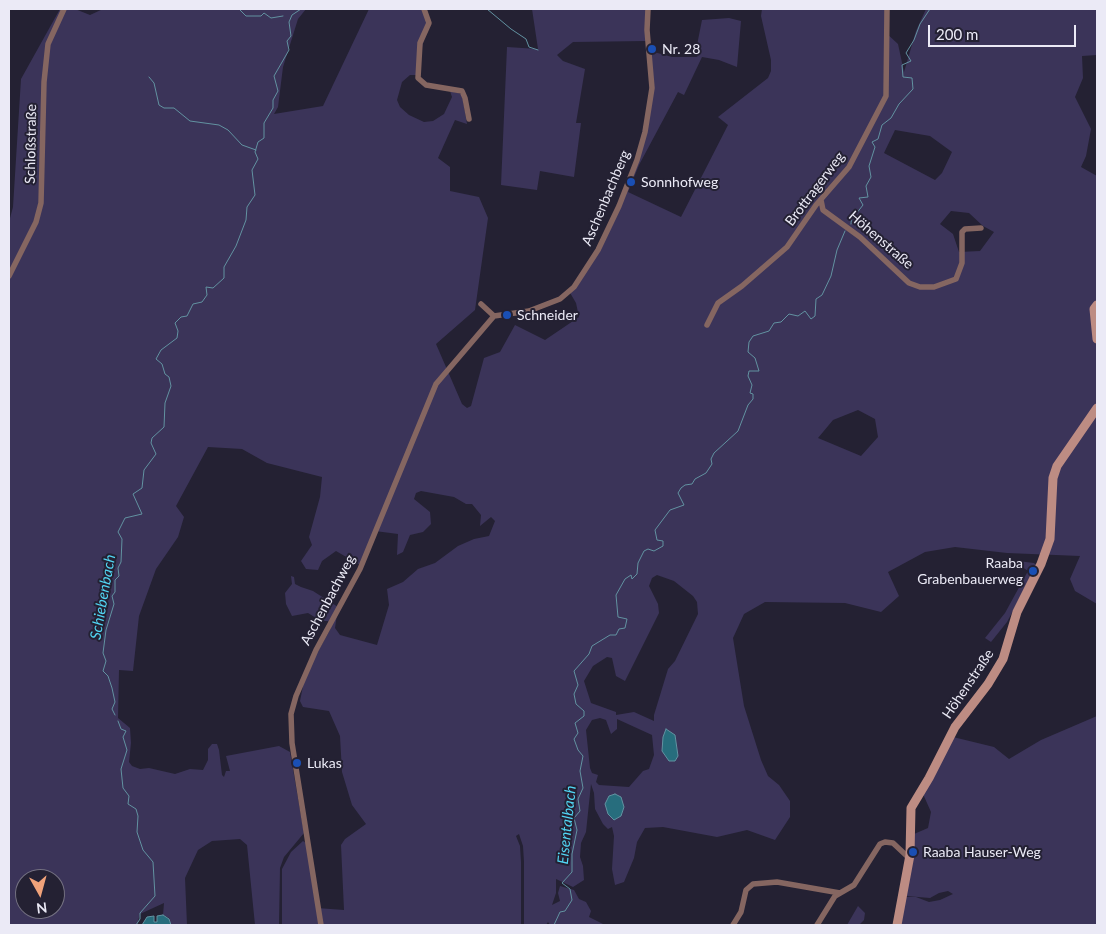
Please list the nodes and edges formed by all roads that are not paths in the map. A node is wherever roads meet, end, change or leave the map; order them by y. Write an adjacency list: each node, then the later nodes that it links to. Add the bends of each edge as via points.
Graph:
1 (64, 9): 8 (street, Schloßstraße, via 48,44 41,203 36,222)
2 (424, 9): 5 (street, via 429,24 420,47 418,78 426,84 462,91)
3 (648, 9): 11 (street, Aschenbachberg, via 646,30 652,74 651,102 637,160 604,238 568,294 529,312)
4 (887, 9): 6 (street, Brottragerweg, via 886,96 849,167)
5 (469, 119)
6 (822, 198): 7 (street, Höhenstraße, via 823,210 860,237 909,283 920,287 934,287 956,279 962,263 962,232); 12 (street, Brottragerweg, via 787,247 718,303)
7 (981, 228)
8 (9, 276)
9 (481, 304): 11 (street)
10 (1097, 305): 13 (street, via 1094,309)
11 (494, 316): 17 (street, Aschenbachweg, via 436,384 360,569 316,650 294,702 292,744)
12 (707, 325)
13 (1097, 339)
14 (1097, 408): 15 (street, Höhenstraße, via 1052,478 1050,538 1017,612 1006,653 988,684 955,727 913,804)
15 (909, 858): 16 (street, via 893,843 882,843 854,885); 20 (street, Höhenstraße)
16 (840, 893): 18 (street, via 777,882 752,884 746,890 741,912); 19 (street)
17 (321, 925)
18 (733, 925)
19 (817, 925)
20 (897, 925)

